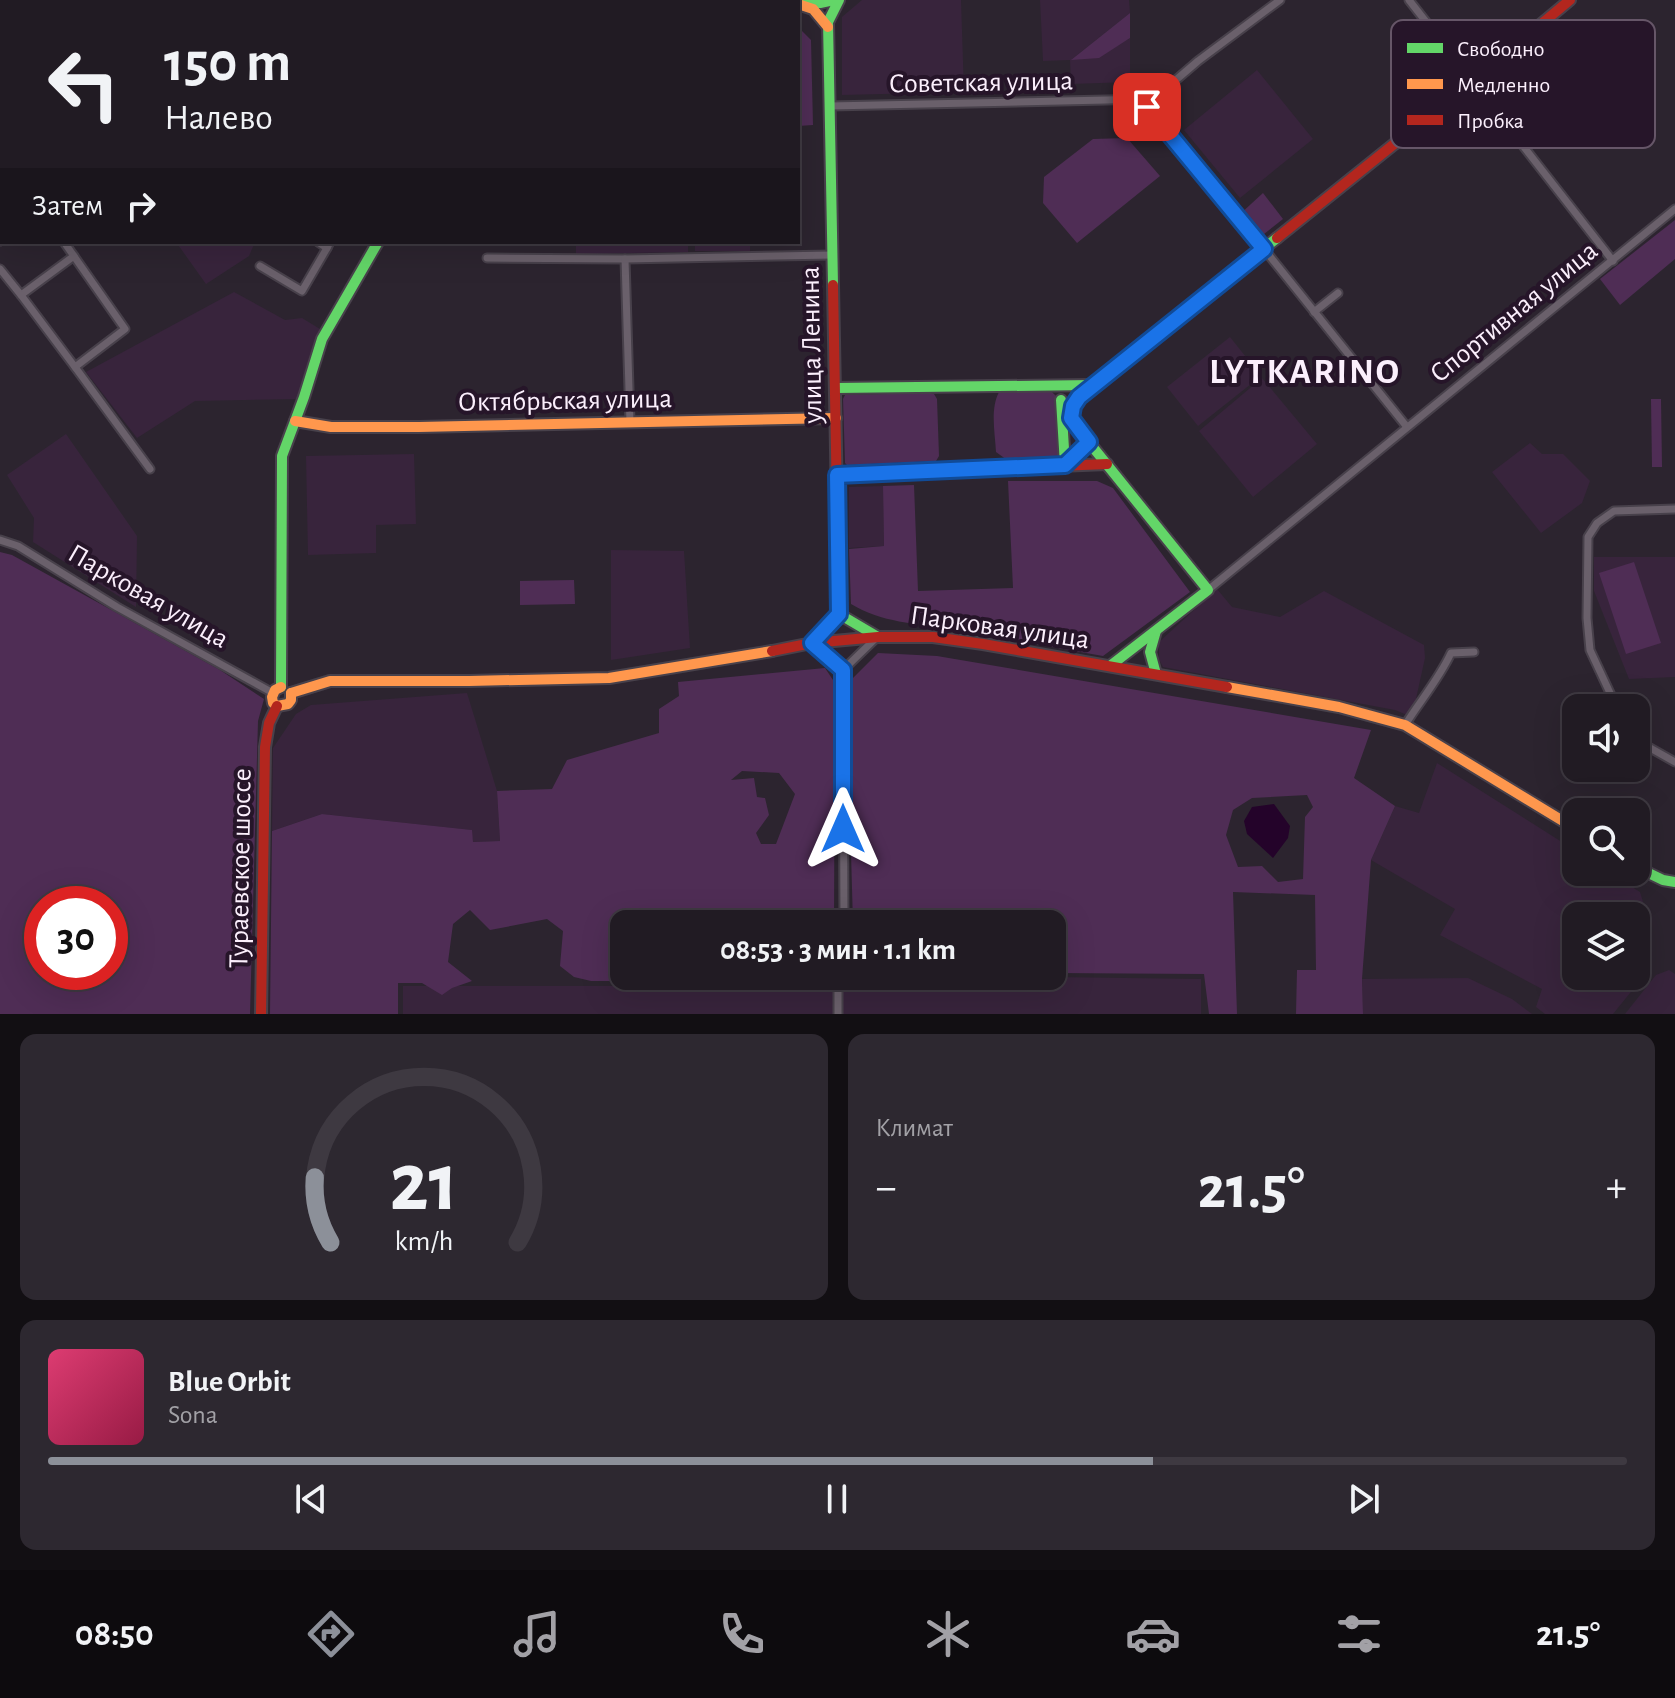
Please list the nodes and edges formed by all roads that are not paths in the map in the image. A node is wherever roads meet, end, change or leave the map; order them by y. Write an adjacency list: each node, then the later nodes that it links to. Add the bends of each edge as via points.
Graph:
1 (836, 0): 5 (street); 9 (street)
2 (1280, 0): 10 (street, via 1156,97)
3 (1409, 0): 7 (street)
4 (1570, 0): 8 (street)
5 (800, 3)
6 (800, 4): 9 (street, via 813,9)
7 (1425, 20)
8 (1546, 20)
9 (828, 27): 11 (street, улица Ленина)
10 (1143, 99): 11 (street, Советская улица); 18 (street)
11 (830, 106): 19 (street, улица Ленина)
12 (1391, 147): 18 (street)
13 (1525, 148): 23 (street)
14 (1675, 209): 23 (street, Спортивная улица)
15 (65, 244): 20 (street)
16 (377, 244): 35 (street, via 322,339)
17 (329, 245): 24 (street, via 302,291)
18 (1264, 249): 28 (street); 30 (street)
19 (832, 255): 22 (street); 32 (street, улица Ленина)
20 (74, 256): 27 (street); 29 (street, via 125,329)
21 (487, 258): 22 (street)
22 (625, 259): 36 (street)
23 (1613, 261): 38 (street, Спортивная улица)
24 (260, 266)
25 (0, 269): 27 (street)
26 (1338, 293): 28 (street)
27 (21, 295): 29 (street)
28 (1314, 312): 38 (street)
29 (75, 367): 42 (street)
30 (1092, 385): 31 (street); 37 (street, via 1073,406)
31 (1053, 386): 32 (street); 33 (street)
32 (836, 388): 34 (street, улица Ленина)
33 (1061, 400): 37 (street); 41 (street)
34 (836, 418): 36 (street, Октябрьская улица); 43 (street, улица Ленина)
35 (295, 421): 36 (street, Октябрьская улица, via 331,427); 55 (street, via 282,456)
36 (630, 422)
37 (1073, 422): 39 (street)
38 (1407, 427): 46 (street, Спортивная улица)
39 (1089, 442): 40 (street); 41 (street)
40 (1107, 464): 41 (street); 46 (street)
41 (1065, 465): 43 (street)
42 (150, 469)
43 (837, 475): 47 (street, улица Ленина)
44 (1675, 509): 56 (street, via 1614,511 1588,537 1590,650)
45 (0, 540): 55 (street, Парковая улица)
46 (1208, 590): 48 (street, Спортивная улица)
47 (839, 614): 49 (street); 50 (street)
48 (1156, 630): 52 (street, Спортивная улица); 54 (street, via 1149,650)
49 (878, 637): 50 (street, Парковая улица); 52 (street, Парковая улица, via 925,636); 53 (street)
50 (812, 643): 53 (street); 55 (street, Парковая улица, via 609,678 330,681)
51 (1474, 652): 58 (street, via 1451,653)
52 (1110, 666): 54 (street, Парковая улица)
53 (843, 670): 64 (street)
54 (1156, 674): 58 (street, Парковая улица, via 1339,707)
55 (282, 691): 57 (street, via 273,702); 57 (street, via 292,699)
56 (1610, 694)
57 (277, 706): 66 (street, Тураевское шоссе, via 265,747)
58 (1405, 725): 61 (street, Парковая улица)
59 (1650, 748): 60 (street)
60 (1675, 762)
61 (1562, 820)
62 (1650, 874): 63 (street)
63 (1675, 882)
64 (844, 910)
65 (838, 990): 67 (street)
66 (261, 1014)
67 (838, 1014)

